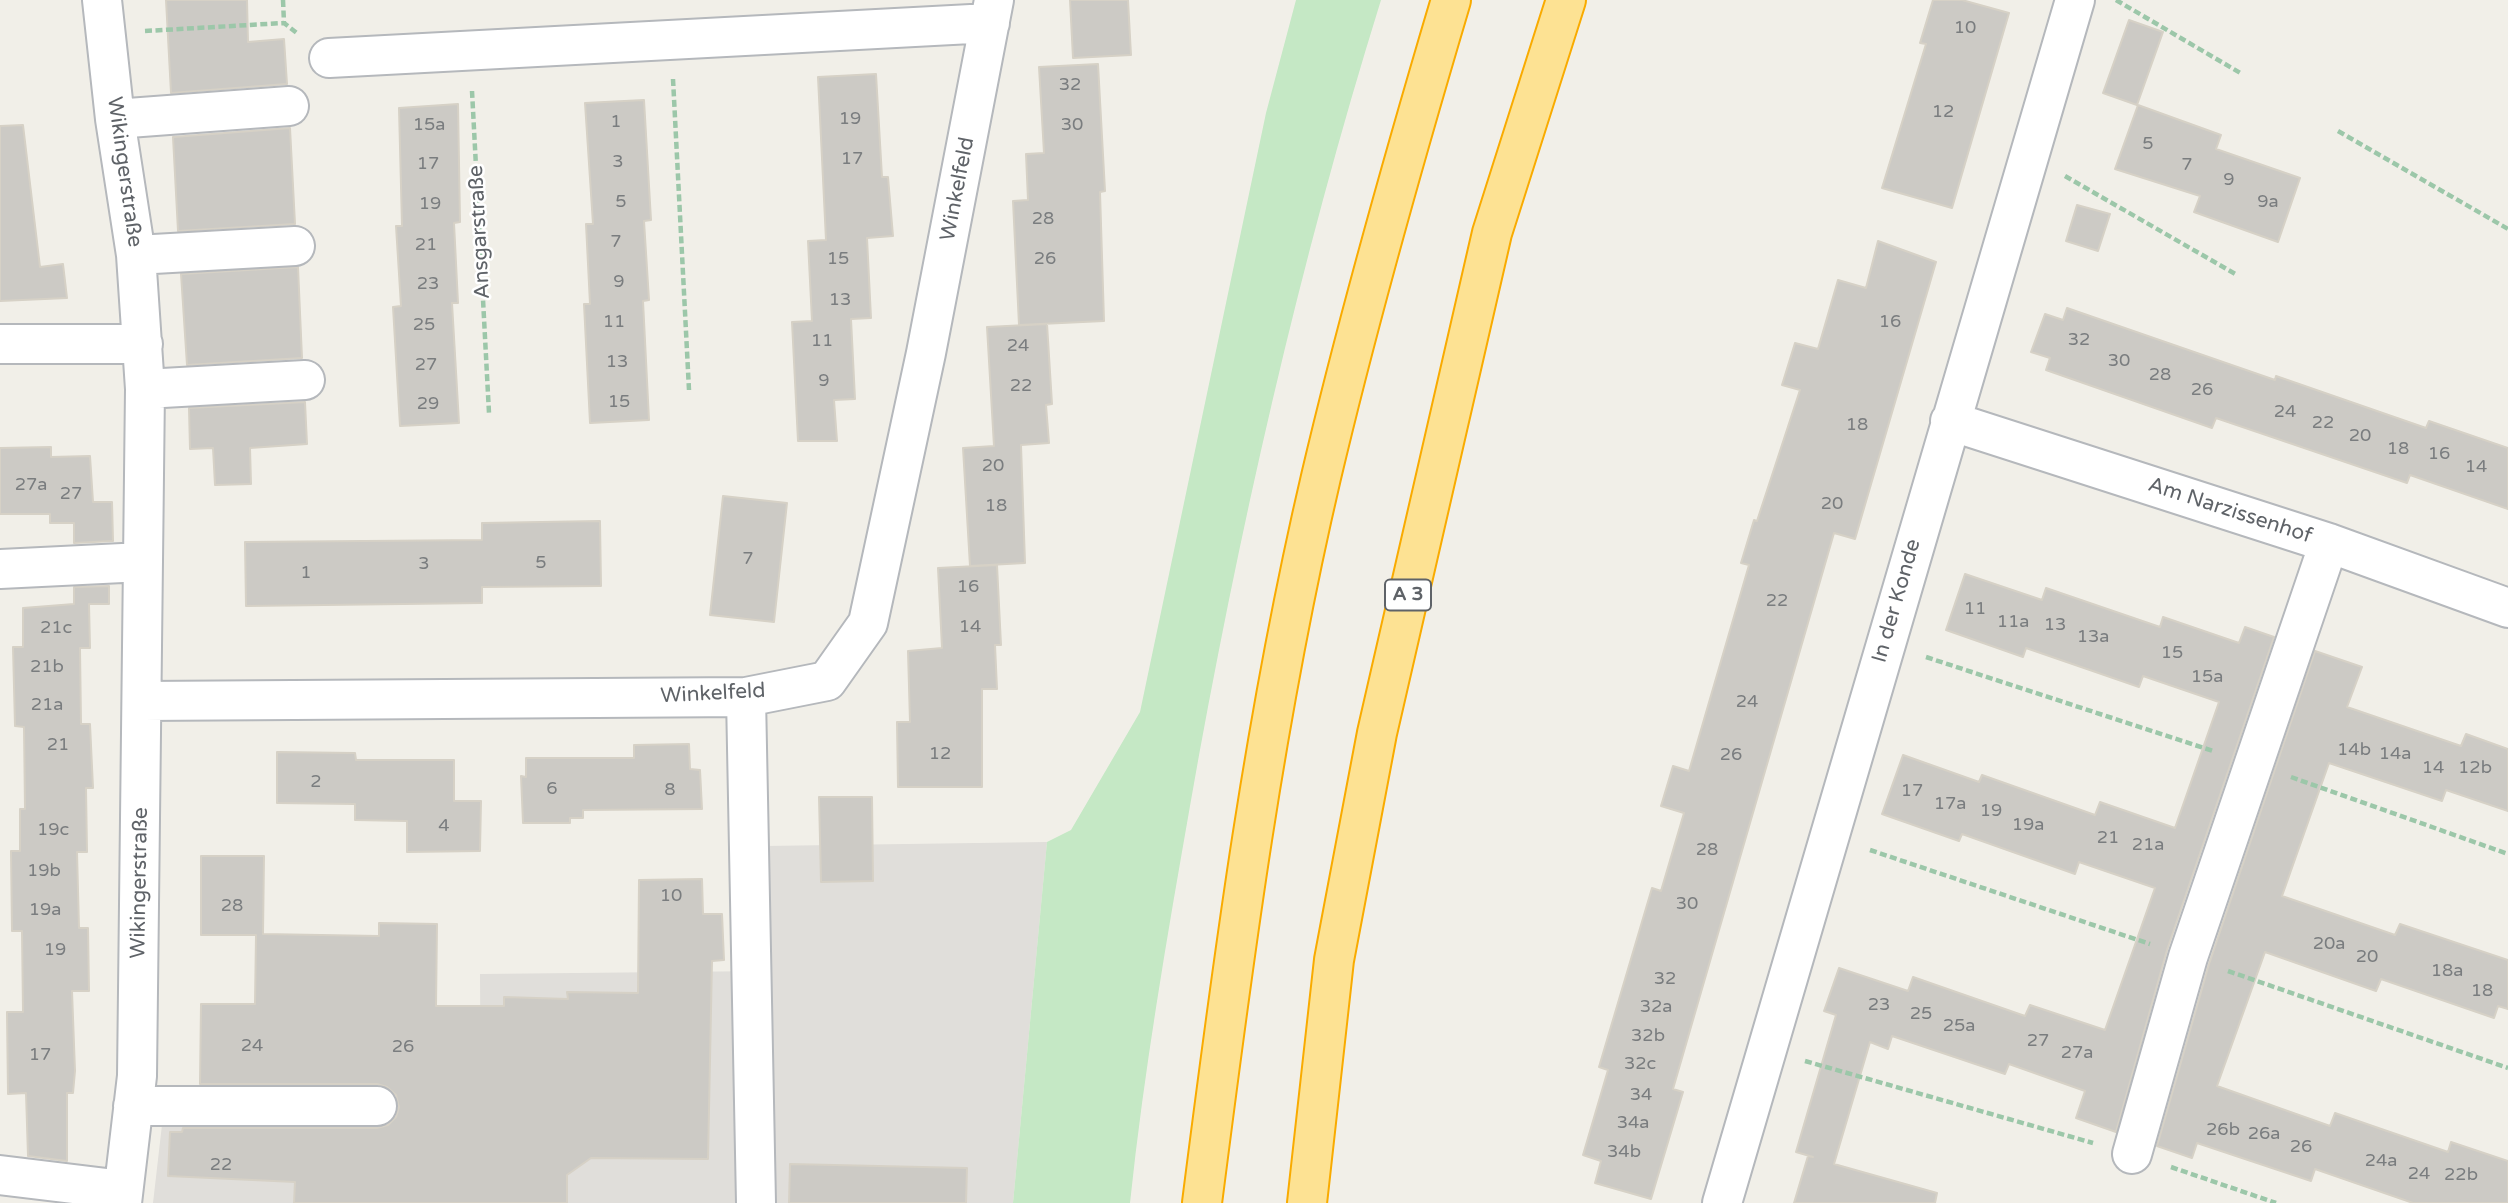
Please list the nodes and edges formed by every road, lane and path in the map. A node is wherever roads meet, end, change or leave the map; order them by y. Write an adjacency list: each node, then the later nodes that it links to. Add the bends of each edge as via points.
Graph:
1 (1451, 0): 48 (highway, via 1382,233 1321,480 1273,719 1234,952)
2 (1566, 0): 49 (highway, A 3, via 1492,233 1377,733 1334,960)
3 (2076, 0): 15 (street, In der Konde)
4 (2115, 0): 11 (path)
5 (992, 11): 8 (street); 32 (street, Winkelfeld, via 868,623 827,681)
6 (104, 16): 7 (path); 13 (street, Wikingerstraße)
7 (284, 23)
8 (671, 40): 9 (street); 24 (path)
9 (462, 51): 10 (street); 25 (path, Ansgarstraße, via 472,95)
10 (329, 58)
11 (2242, 74)
12 (289, 106): 13 (street)
13 (115, 119): 18 (street, Wikingerstraße)
14 (2338, 131): 16 (path)
15 (2029, 156): 19 (path); 26 (street, In der Konde)
16 (2508, 229)
17 (295, 246): 18 (street)
18 (136, 255): 21 (street, Wikingerstraße)
19 (2237, 275)
20 (0, 344): 21 (street)
21 (144, 344): 23 (street, Wikingerstraße)
22 (305, 380): 23 (street)
23 (145, 389): 28 (street, Wikingerstraße)
24 (689, 390)
25 (489, 413)
26 (1950, 421): 27 (street, Am Narzissenhof); 31 (street, In der Konde)
27 (2329, 543): 30 (street, Am Narzissenhof); 34 (street)
28 (143, 562): 29 (street); 33 (street, Wikingerstraße)
29 (0, 569)
30 (2508, 608)
31 (1885, 643): 34 (path); 35 (street, In der Konde)
32 (746, 697): 33 (street, Winkelfeld); 47 (street)
33 (143, 701): 40 (street, Wikingerstraße)
34 (2254, 764): 36 (path); 37 (street)
35 (1828, 836): 37 (path); 38 (street, In der Konde)
36 (2508, 854)
37 (2188, 957): 39 (path); 42 (street)
38 (1764, 1050): 42 (path); 50 (street, In der Konde)
39 (2508, 1068)
40 (133, 1106): 41 (street); 45 (street, Wikingerstraße)
41 (377, 1106)
42 (2132, 1154): 51 (path)
43 (0, 1175): 45 (street)
44 (0, 1195): 46 (street)
45 (123, 1196)
46 (64, 1203)
47 (756, 1203)
48 (1202, 1203)
49 (1307, 1203)
50 (1722, 1203)
51 (2276, 1203)

